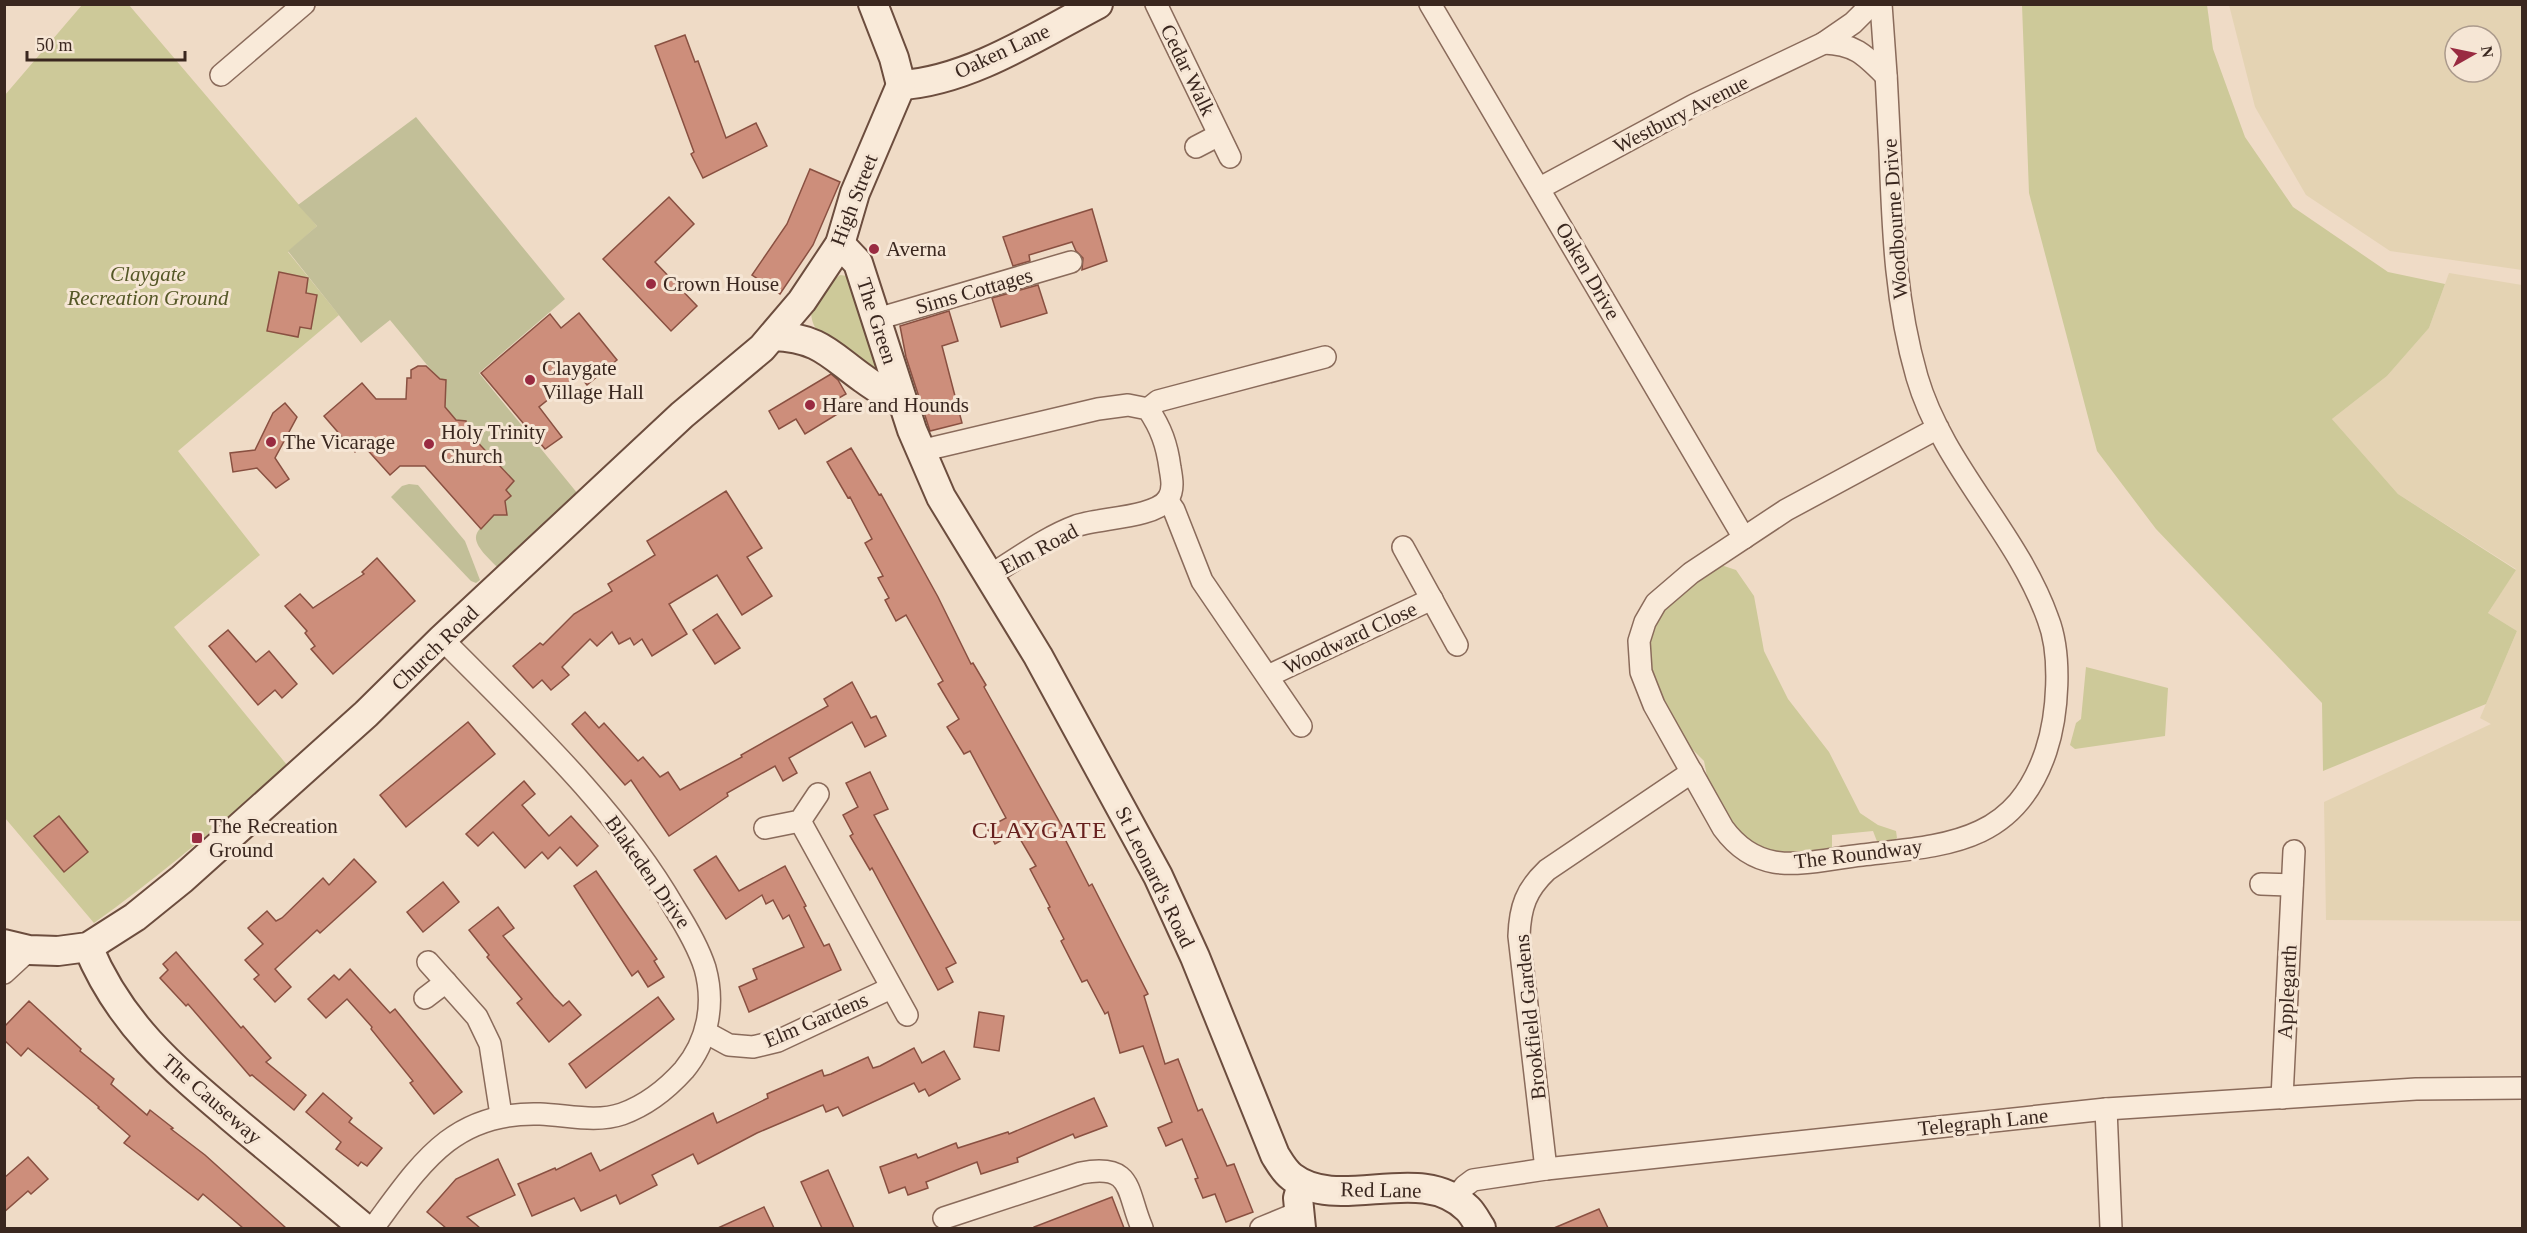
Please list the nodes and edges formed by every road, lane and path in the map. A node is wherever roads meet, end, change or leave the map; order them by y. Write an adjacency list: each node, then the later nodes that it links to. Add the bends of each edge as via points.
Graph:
1 (304, 4): 9 (street)
2 (873, 4): 11 (street)
3 (1098, 4): 11 (street, Oaken Lane, via 958,73 927,84)
4 (1156, 4): 12 (street, Cedar Walk)
5 (1430, 4): 15 (street, Oaken Drive)
6 (1872, 4): 8 (street, Westbury Avenue)
7 (1881, 4): 10 (street, Woodbourne Drive)
8 (1824, 43): 10 (street, via 1844,44 1863,53); 15 (street, Westbury Avenue, via 1694,105)
9 (221, 75)
10 (1886, 76): 23 (street, Woodbourne Drive, via 1898,292 1917,376)
11 (901, 85): 16 (street, High Street, via 858,186)
12 (1219, 135): 13 (street, Cedar Walk); 14 (street, Cedar Walk)
13 (1196, 147)
14 (1230, 157)
15 (1540, 188): 26 (street, Oaken Drive)
16 (840, 244): 18 (street, The Green, via 858,263); 19 (street, High Street)
17 (1071, 262): 18 (street, Sims Cottages)
18 (877, 319): 21 (street, The Green)
19 (773, 336): 21 (street, The Green, via 792,337 827,349); 30 (street, Church Road, via 682,415)
20 (1325, 357): 22 (street, via 1178,395 1158,401)
21 (903, 404): 24 (street, The Green)
22 (1148, 409): 24 (street, via 1128,405 1098,410); 25 (street, via 1160,426 1167,447 1172,489)
23 (1938, 428): 26 (street, The Roundway, via 1786,510); 34 (street, The Roundway, via 2020,563 2049,621 2057,695 2052,735 2027,794 1991,827 1956,841 1788,864 1748,855 1735,846)
24 (920, 451): 28 (street, St Leonard's Road, via 941,497)
25 (1167, 500): 28 (street, Elm Road, via 1141,513 1077,526); 32 (street, Woodward Close, via 1202,581)
26 (1744, 538): 34 (street, The Roundway, via 1691,573 1656,603 1639,641 1641,672 1654,705)
27 (1403, 547): 29 (street, Woodward Close)
28 (989, 576): 55 (street, St Leonard's Road, via 1038,656 1147,855 1195,957 1275,1155 1285,1171)
29 (1432, 599): 31 (street, Woodward Close); 32 (street, Woodward Close)
30 (442, 639): 42 (street, Church Road, via 366,714 182,879); 49 (street, Blakeden Drive, via 597,801 663,887 694,940 705,969 709,995)
31 (1457, 645)
32 (1268, 676): 33 (street, Woodward Close)
33 (1301, 726)
34 (1692, 772): 54 (street, Brookfield Gardens, via 1547,870 1530,886 1520,917 1519,936)
35 (818, 794): 36 (street)
36 (800, 821): 37 (street); 46 (street, Elm Gardens)
37 (765, 828)
38 (2294, 851): 40 (street, Applegarth)
39 (2261, 884): 40 (street)
40 (2292, 885): 51 (street, Applegarth)
41 (17, 947): 42 (street, via 58,951); 44 (street)
42 (88, 947): 59 (street, The Causeway, via 112,998 143,1037 185,1079)
43 (428, 962): 45 (street)
44 (4, 974)
45 (446, 982): 47 (street); 53 (street, via 477,1017 490,1044)
46 (891, 988): 48 (street, Elm Gardens); 49 (street, Elm Gardens, via 778,1041 753,1047 729,1045)
47 (424, 998)
48 (907, 1015)
49 (707, 1033): 53 (street, Blakeden Drive, via 693,1060 673,1083 648,1103 619,1115 595,1119)
50 (2523, 1088): 51 (street, Telegraph Lane, via 2416,1089)
51 (2282, 1098): 52 (street, Telegraph Lane)
52 (2106, 1109): 54 (street, Telegraph Lane); 64 (street)
53 (501, 1115): 60 (street, Blakeden Drive, via 445,1141 421,1165)
54 (1546, 1169): 56 (street, Telegraph Lane, via 1473,1180)
55 (1302, 1184): 56 (street, Red Lane, via 1343,1190 1415,1187); 58 (street)
56 (1454, 1200): 63 (street, Red Lane, via 1468,1209)
57 (944, 1218): 61 (street, via 1099,1170 1114,1172 1124,1180)
58 (1301, 1220): 62 (street)
59 (364, 1228)
60 (373, 1228)
61 (1142, 1228)
62 (1261, 1228)
63 (1481, 1228)
64 (2112, 1228)

